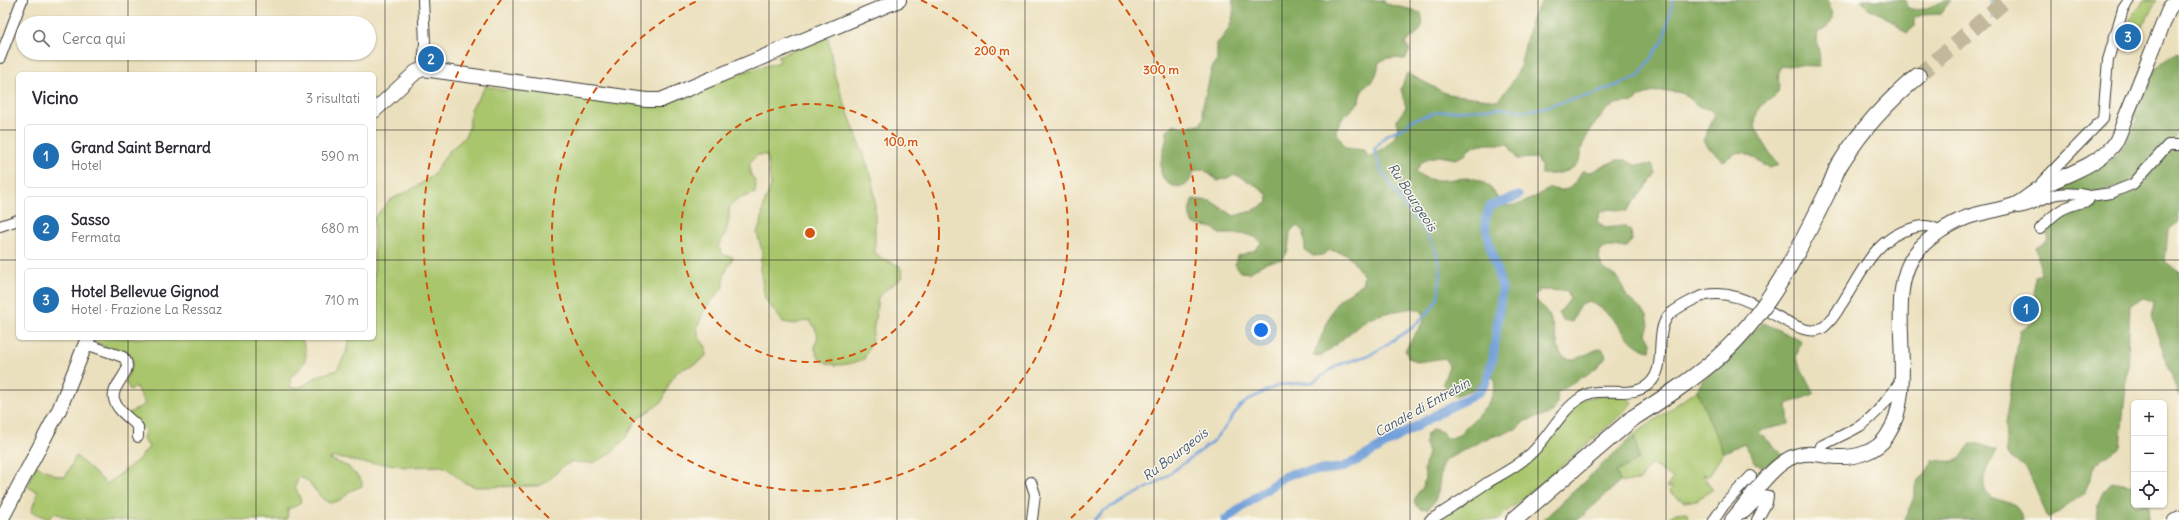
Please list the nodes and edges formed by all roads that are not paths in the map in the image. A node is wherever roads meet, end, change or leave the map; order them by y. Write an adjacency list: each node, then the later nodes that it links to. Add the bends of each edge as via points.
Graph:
1 (22, 0): 6 (street)
2 (422, 0): 7 (street, via 425,44)
3 (899, 0): 7 (main road, via 661,100)
4 (2129, 0): 11 (street, via 2123,8 2108,60 2103,119 2042,182)
5 (2178, 0): 11 (main road, via 2170,7 2113,146 2079,169)
6 (0, 58)
7 (423, 69): 9 (main road, via 416,72)
8 (1918, 76): 29 (main road, bridge, via 1870,124 1841,162 1799,251 1742,333 1716,359 1682,386 1633,418)
9 (376, 109)
10 (2179, 145): 12 (street, via 2168,145 2133,184 2111,193)
11 (2040, 188): 13 (main road)
12 (2090, 196): 13 (street, via 2057,195 2026,208 2018,208); 16 (street, via 2088,201 2064,207 2056,212)
13 (2017, 204): 17 (main road, via 1964,218)
14 (16, 221): 15 (street)
15 (0, 226)
16 (2040, 229)
17 (1941, 232): 19 (main road, via 1919,250 1905,273 1901,297); 28 (street, via 1934,227 1922,226 1908,229 1885,241 1875,250 1830,320 1823,328 1816,330 1795,328 1768,310 1736,296 1712,294 1696,299 1669,316 1663,328 1656,374 1650,383 1628,392 1587,393 1562,415 1527,457)
18 (87, 341): 20 (street, via 126,360 127,368 113,395 119,409 138,427); 26 (main road, via 59,410)
19 (1902, 379): 21 (street, via 1872,417 1821,446); 21 (main road, via 1897,414 1888,436 1876,448 1860,455 1837,457)
20 (138, 437)
21 (1818, 454): 25 (main road, via 1795,456 1780,466 1762,483)
22 (1751, 476): 30 (street, via 1724,505)
23 (1031, 482): 27 (street, via 1035,494)
24 (2179, 516): 32 (street)
25 (1735, 517): 31 (street, via 1745,513 1763,495 1768,496)
26 (1, 520)
27 (1032, 520)
28 (1430, 520)
29 (1514, 520)
30 (1714, 520)
31 (1756, 520)
32 (2173, 520)

